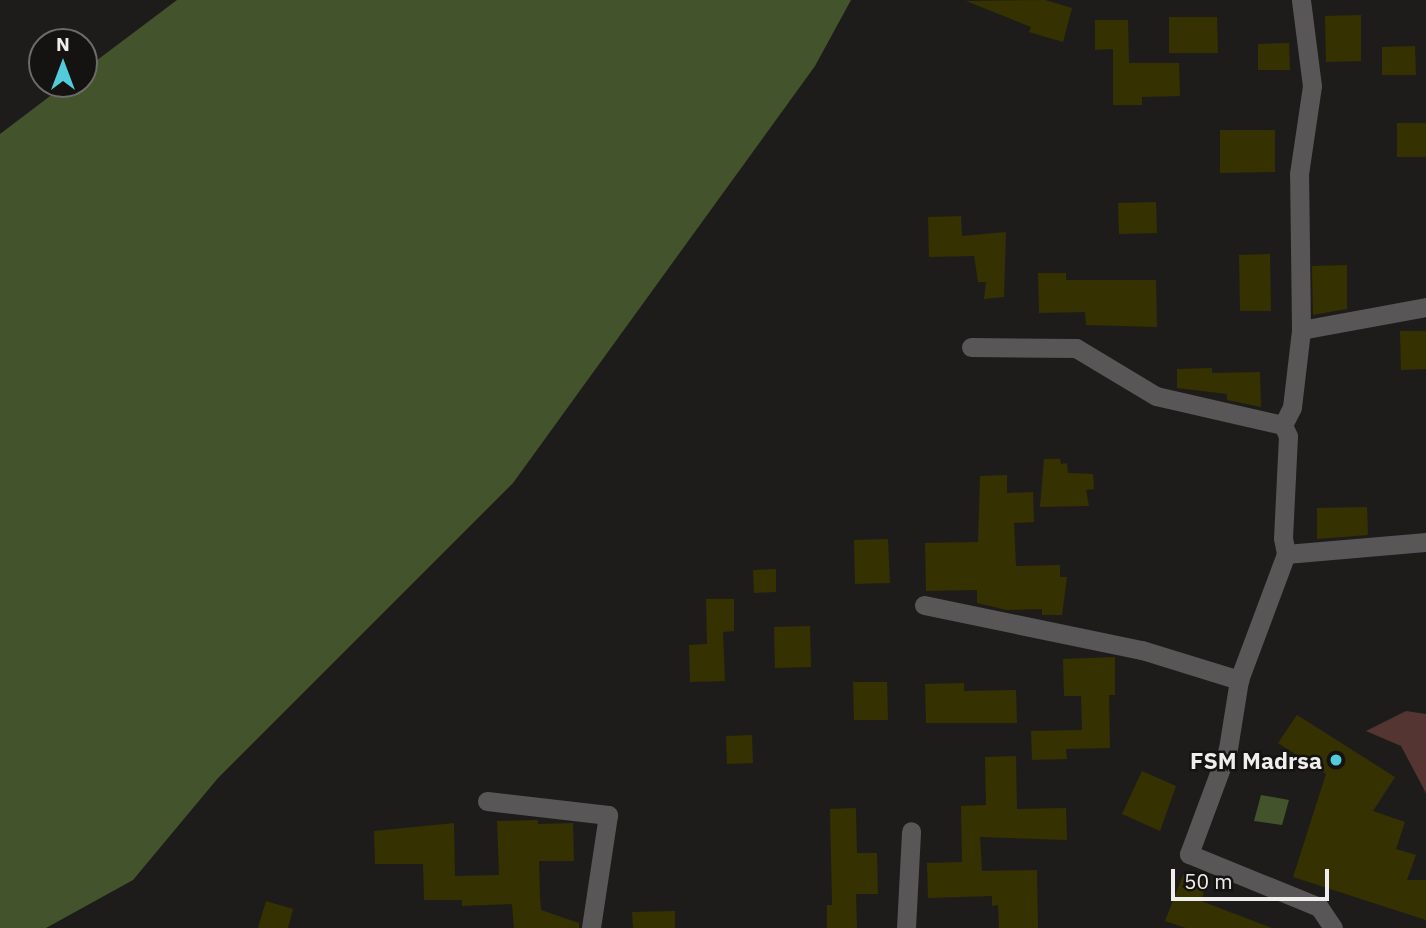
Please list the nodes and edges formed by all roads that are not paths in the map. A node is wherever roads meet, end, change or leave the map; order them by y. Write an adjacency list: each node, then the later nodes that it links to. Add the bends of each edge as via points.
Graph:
1 (1301, 0): 3 (street, via 1312,86 1299,174)
2 (1426, 307): 3 (street)
3 (1301, 330): 5 (street, via 1292,407)
4 (971, 347): 5 (street, via 1076,348 1156,396)
5 (1283, 425): 7 (street, via 1288,436)
6 (1426, 542): 7 (street)
7 (1286, 554): 9 (street)
8 (924, 605): 9 (street, via 1142,650)
9 (1239, 680): 14 (street, via 1228,749 1189,854 1319,907)
10 (487, 801): 12 (street, via 608,815)
11 (911, 831): 13 (street)
12 (592, 928)
13 (906, 928)
14 (1333, 928)

